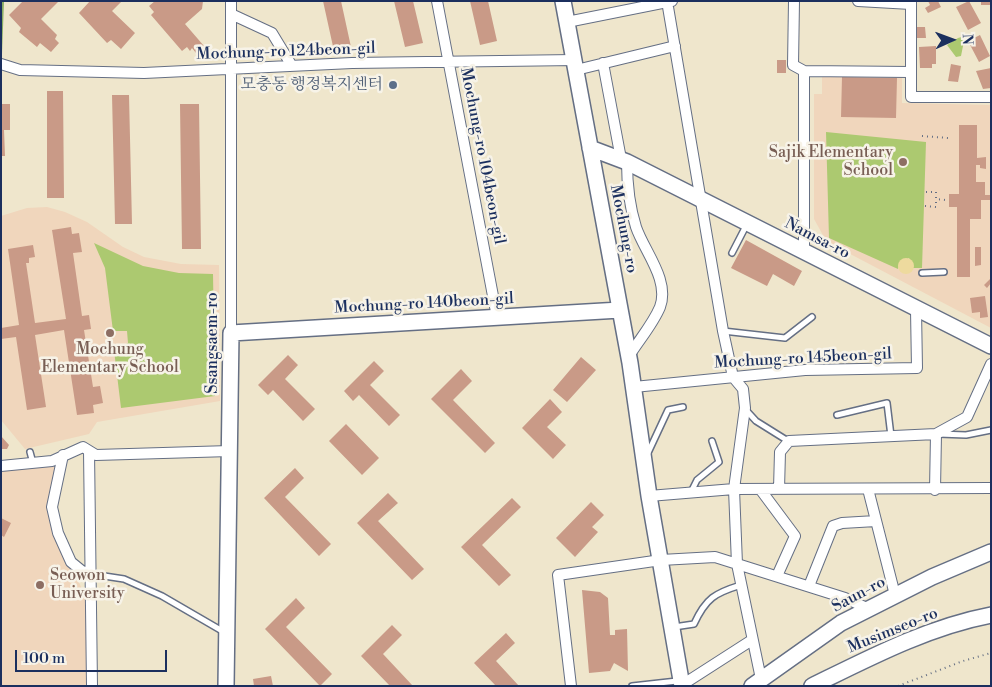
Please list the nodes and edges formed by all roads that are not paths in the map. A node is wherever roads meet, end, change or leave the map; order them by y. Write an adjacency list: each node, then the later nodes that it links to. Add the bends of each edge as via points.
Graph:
1 (231, 1): 8 (street, Ssangsaem-ro)
2 (437, 1): 11 (street, Mochung-ro 104beon-gil)
3 (563, 1): 9 (street, Mochung-ro)
4 (794, 1): 17 (street, via 793,65)
5 (858, 1): 7 (street)
6 (669, 2): 9 (street); 10 (street)
7 (911, 3): 18 (street)
8 (231, 14): 15 (street, via 272,33); 16 (street, Ssangsaem-ro)
9 (567, 22): 14 (street, Mochung-ro)
10 (675, 46): 13 (street, Mochung-ro 124beon-gil); 22 (street)
11 (450, 61): 14 (street, Mochung-ro 124beon-gil); 15 (street, Mochung-ro 124beon-gil); 30 (street, Mochung-ro 104beon-gil)
12 (1, 64): 16 (street, Mochung-ro 124beon-gil, via 20,70 144,73)
13 (603, 64): 14 (street, Mochung-ro 124beon-gil); 21 (street)
14 (575, 65): 20 (street, Mochung-ro)
15 (292, 66): 16 (street, Mochung-ro 124beon-gil)
16 (231, 69): 33 (street, Ssangsaem-ro)
17 (804, 71): 18 (street); 24 (street)
18 (910, 72): 19 (street, via 911,97)
19 (991, 97)
20 (590, 148): 21 (street, Namsa-ro); 28 (street, Mochung-ro)
21 (624, 161): 22 (street, Namsa-ro); 35 (street, via 630,208 642,244 658,274 662,295 660,306)
22 (702, 202): 23 (street, Namsa-ro); 32 (street)
23 (747, 224): 24 (street, Namsa-ro); 25 (lane)
24 (804, 252): 29 (street, Namsa-ro)
25 (732, 253)
26 (944, 272): 27 (lane)
27 (922, 273)
28 (620, 310): 30 (street, Mochung-ro 140beon-gil); 35 (street, Mochung-ro)
29 (916, 310): 34 (street, Namsa-ro); 37 (street, Mochung-ro 145beon-gil, via 917,368 805,370)
30 (497, 317): 33 (street, Mochung-ro 140beon-gil)
31 (812, 317): 32 (lane, via 785,338)
32 (723, 331): 37 (street)
33 (231, 332): 47 (street, Ssangsaem-ro)
34 (991, 346)
35 (629, 356): 38 (street, Mochung-ro)
36 (991, 364): 43 (street, via 967,417)
37 (733, 376): 38 (street, Mochung-ro 145beon-gil); 40 (street, via 743,389)
38 (634, 387): 52 (street, Mochung-ro)
39 (683, 407): 52 (lane, via 668,410)
40 (745, 408): 46 (lane, via 756,420); 55 (street)
41 (837, 415): 44 (lane, via 887,403)
42 (991, 430): 43 (lane, via 966,435)
43 (936, 434): 44 (street); 59 (street)
44 (891, 436): 46 (street)
45 (712, 441): 60 (lane, via 719,462 697,480)
46 (789, 441): 57 (street, via 780,452)
47 (230, 450): 48 (street, via 96,455); 74 (street, Ssangsaem-ro)
48 (89, 451): 50 (street, via 82,447); 66 (street)
49 (30, 452): 51 (lane)
50 (63, 455): 51 (street, via 52,461); 66 (street, via 52,507 58,533 71,562)
51 (33, 463): 53 (street)
52 (644, 463): 61 (street, Mochung-ro)
53 (1, 466)
54 (991, 488): 59 (street)
55 (734, 489): 56 (street); 60 (street); 65 (street)
56 (760, 489): 57 (street); 67 (street, via 795,536)
57 (779, 489): 58 (street)
58 (868, 489): 59 (street); 62 (street)
59 (935, 490)
60 (691, 492): 61 (street)
61 (649, 496): 64 (street, Mochung-ro)
62 (876, 521): 69 (street, via 833,526); 70 (street)
63 (991, 552): 70 (street, Saun-ro)
64 (661, 560): 65 (street, via 715,557); 73 (street, Mochung-ro); 80 (street, via 558,576)
65 (737, 564): 67 (street); 68 (street)
66 (91, 574): 74 (lane, via 124,579 162,596); 78 (street)
67 (777, 576): 69 (street)
68 (741, 585): 73 (lane, via 717,593 702,607 694,624); 75 (street)
69 (809, 586): 71 (street)
70 (895, 595): 71 (street, Saun-ro)
71 (869, 609): 76 (street, Saun-ro, via 841,623)
72 (991, 615): 82 (street, Musimseo-ro, via 874,655)
73 (672, 627): 77 (street, Mochung-ro)
74 (227, 634): 79 (street, Ssangsaem-ro)
75 (752, 640): 76 (street); 77 (street)
76 (757, 682)
77 (679, 684): 81 (lane)
78 (92, 686)
79 (226, 686)
80 (571, 686)
81 (632, 686)
82 (812, 686)

